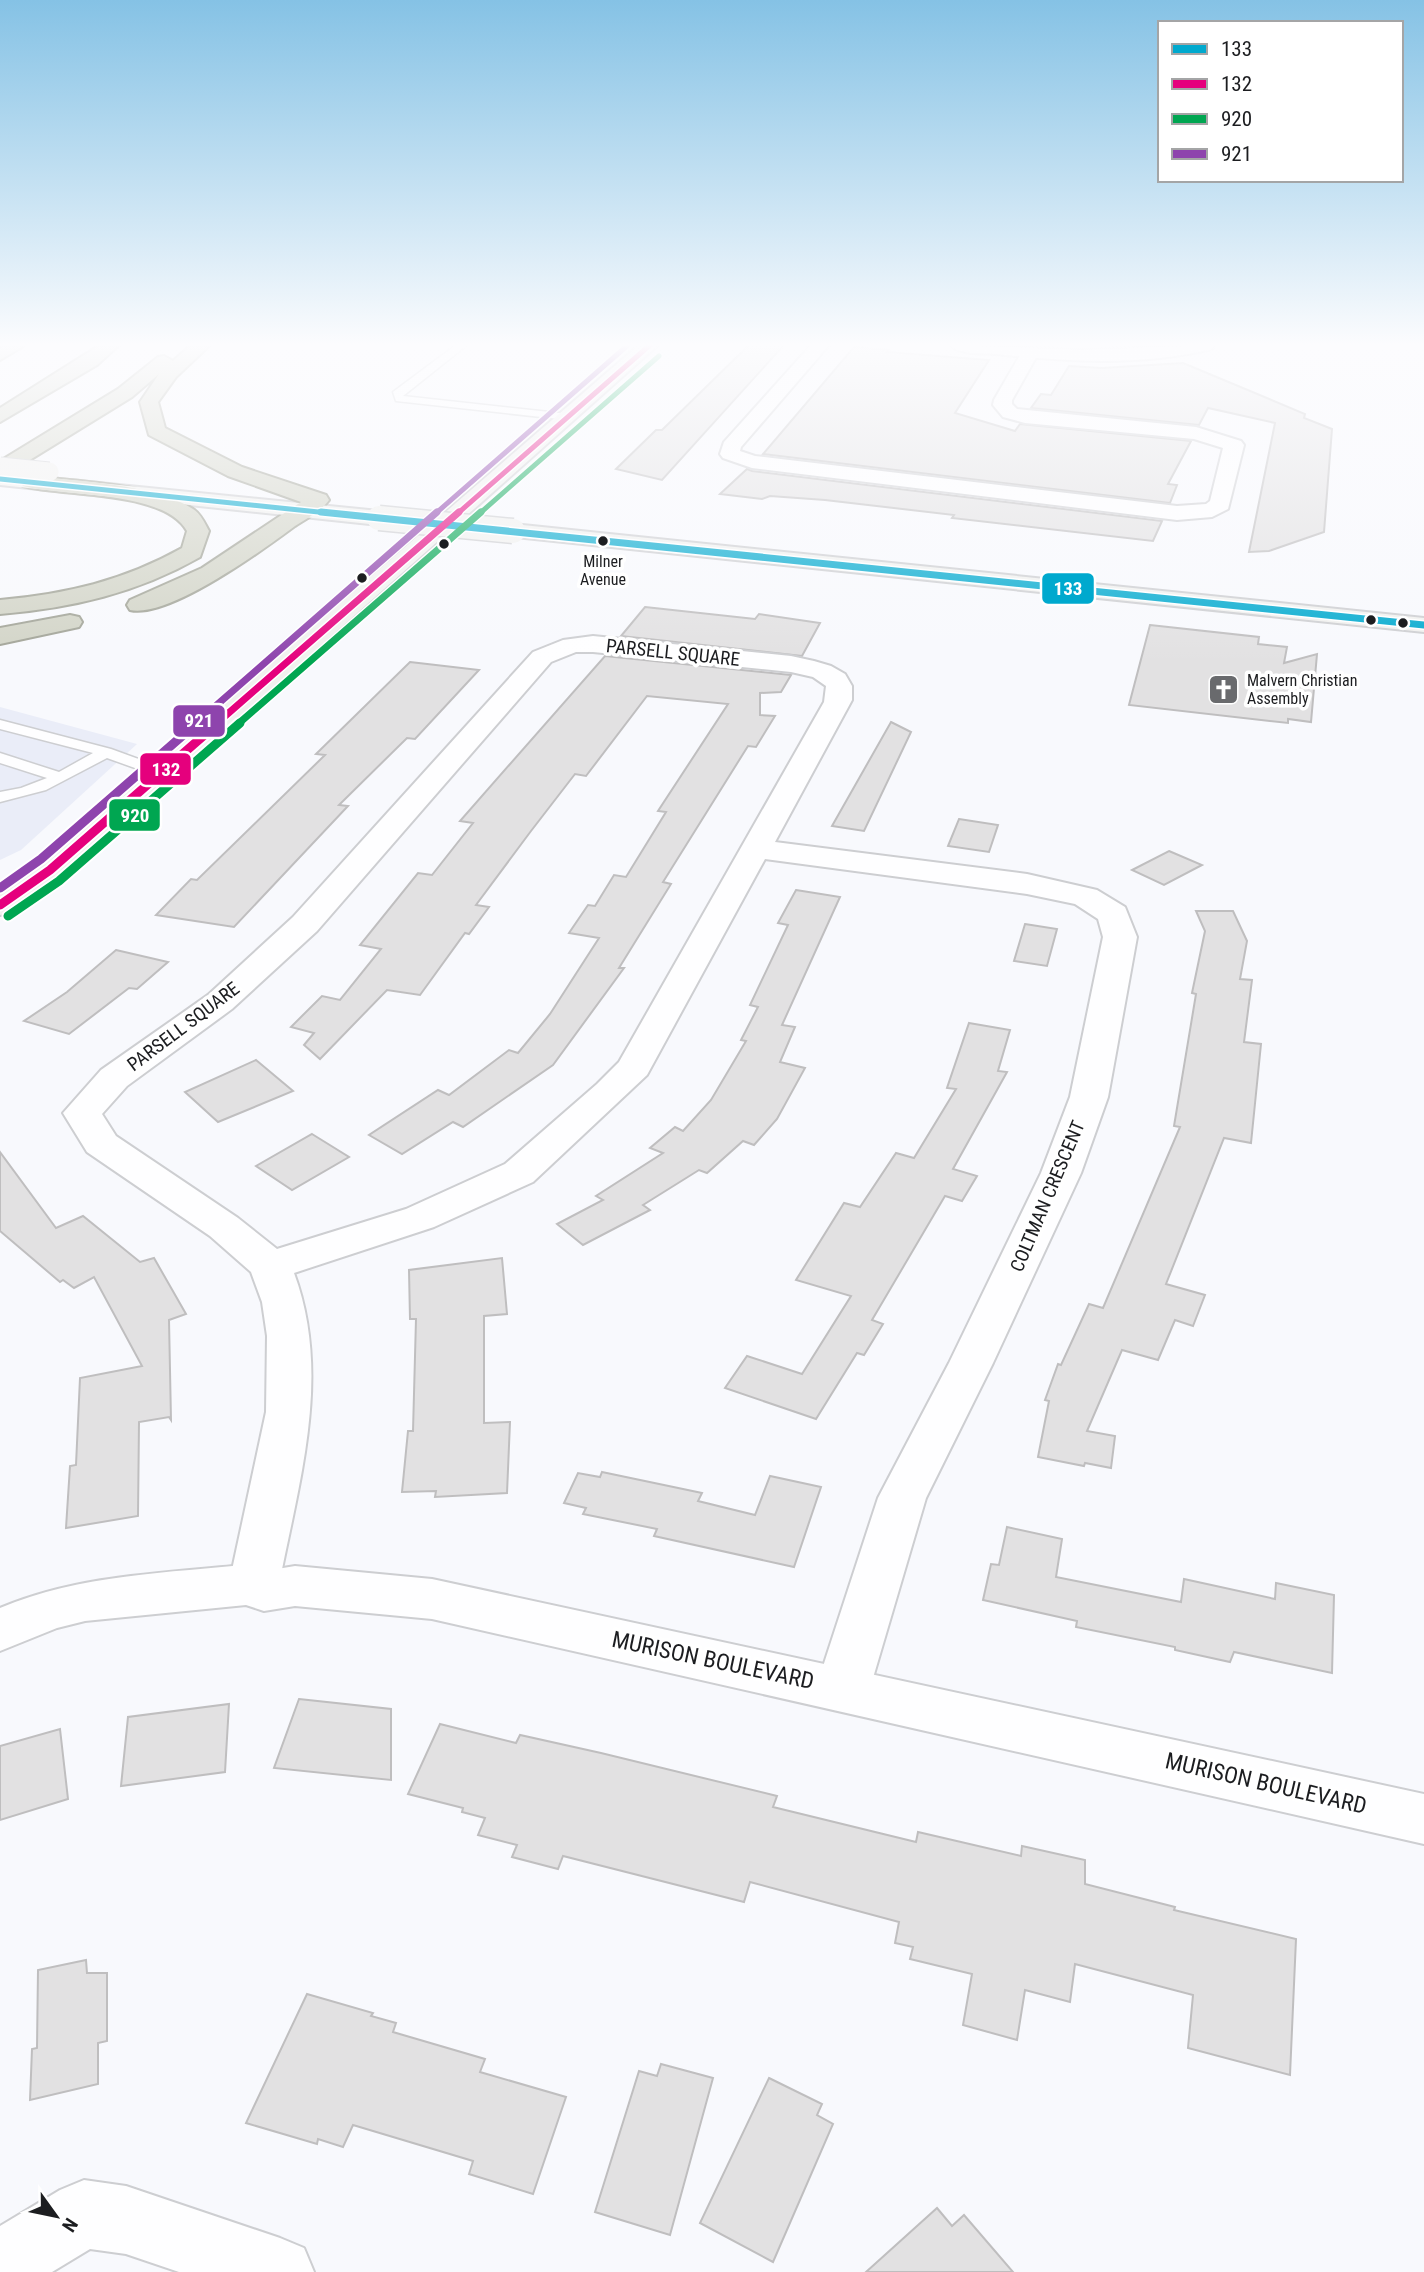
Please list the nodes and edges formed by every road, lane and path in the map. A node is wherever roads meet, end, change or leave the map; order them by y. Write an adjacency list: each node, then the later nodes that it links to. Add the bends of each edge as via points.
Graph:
1 (30, 451): 6 (highway)
2 (191, 451): 9 (highway)
3 (529, 451): 20 (main road)
4 (730, 451): 5 (street, via 752,462 1193,513 1220,504)
5 (1240, 451)
6 (0, 469): 7 (main road, bridge)
7 (40, 477): 8 (main road); 9 (main road); 11 (highway, via 137,497 188,515 198,531 192,552 156,573 100,593)
8 (0, 479)
9 (310, 505): 10 (main road, bridge); 14 (highway, via 186,587 93,617)
10 (1092, 583): 12 (main road); 13 (main road)
11 (0, 607)
12 (1424, 608)
13 (1424, 625)
14 (0, 636)
15 (0, 724): 16 (lane)
16 (20, 729): 17 (lane); 18 (lane)
17 (0, 738)
18 (106, 752): 20 (lane); 21 (lane)
19 (0, 758): 21 (lane)
20 (160, 772): 24 (main road, via 50,870)
21 (60, 777): 22 (lane, via 12,797)
22 (0, 797)
23 (756, 849): 25 (street, PARSELL SQUARE, via 634,1067 519,1173 420,1217); 25 (street, PARSELL SQUARE, via 840,695 830,677 791,664 604,644 572,645 542,657 305,924 220,1002 114,1078 82,1113 101,1144 224,1227); 28 (street, COLTMAN CRESCENT, via 1027,884 1086,897 1113,914 1120,937 1089,1097 1075,1135 971,1363 902,1498)
24 (0, 905)
25 (270, 1266): 26 (street, PARSELL SQUARE, via 289,1336 289,1412)
26 (254, 1584): 27 (street, MURISON BOULEVARD, via 85,1601 47,1610); 28 (street, MURISON BOULEVARD, via 264,1591 295,1586 432,1599)
27 (0, 1630)
28 (843, 1688): 29 (street, MURISON BOULEVARD)
29 (1424, 1819)
30 (0, 2265): 31 (street, via 84,2214 126,2220)
31 (280, 2272)

